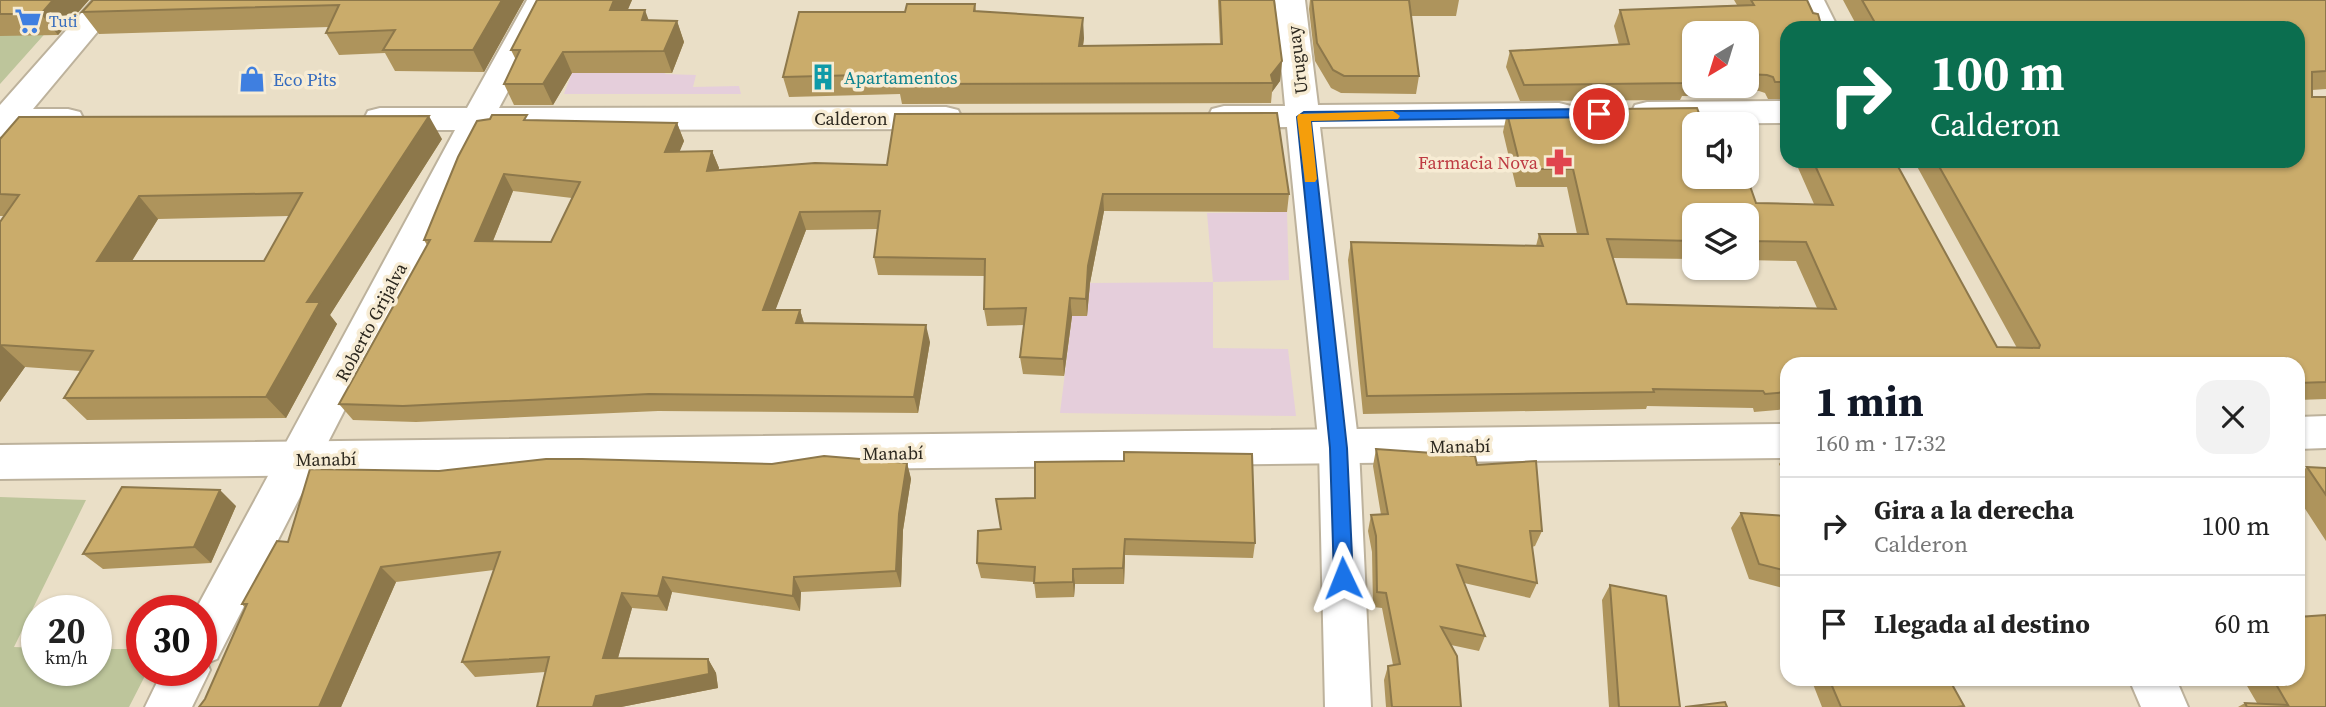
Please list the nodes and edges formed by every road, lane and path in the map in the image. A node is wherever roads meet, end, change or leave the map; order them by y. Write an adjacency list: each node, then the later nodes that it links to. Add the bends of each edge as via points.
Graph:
1 (109, 0): 13 (street)
2 (542, 0): 11 (street, Roberto Grijalva)
3 (1290, 0): 8 (street, Uruguay)
4 (1809, 0): 5 (street)
5 (1820, 21)
6 (1780, 112): 8 (street)
7 (1194, 117): 8 (street)
8 (1304, 117): 17 (street, Uruguay)
9 (973, 118): 11 (street, Calderon)
10 (352, 119): 11 (street, Calderon)
11 (477, 119): 18 (street, Roberto Grijalva)
12 (103, 120): 13 (street)
13 (2, 122)
14 (2326, 432): 15 (street)
15 (2305, 433)
16 (1780, 441): 17 (street, Manabí)
17 (1339, 448): 18 (street, Manabí); 24 (street, Uruguay)
18 (299, 459): 19 (street, Manabí); 20 (street, Roberto Grijalva)
19 (0, 462)
20 (217, 614)
21 (179, 686): 23 (street)
22 (2155, 686): 25 (street)
23 (168, 707)
24 (1348, 707)
25 (2165, 707)

